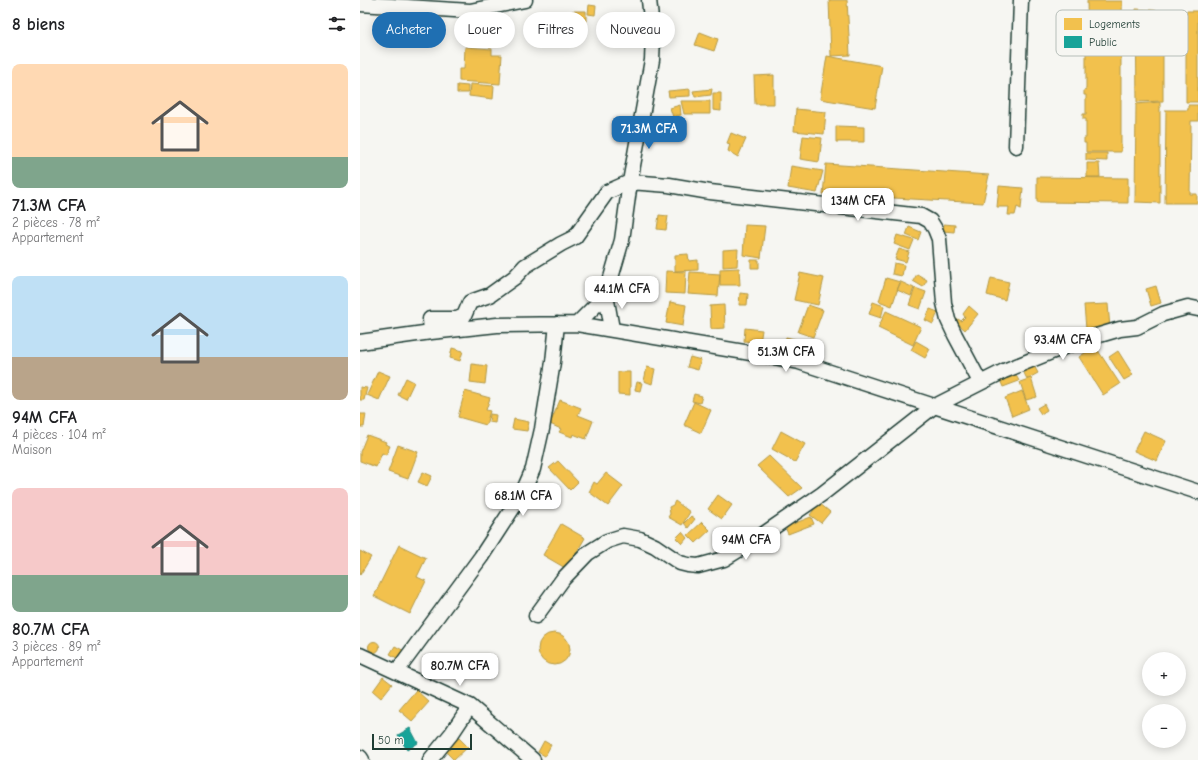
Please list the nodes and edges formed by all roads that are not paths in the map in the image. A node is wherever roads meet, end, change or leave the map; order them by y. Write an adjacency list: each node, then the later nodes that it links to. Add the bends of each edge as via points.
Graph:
1 (526, 0): 4 (street, via 470,11)
2 (649, 0): 6 (street, via 653,37 652,60)
3 (1021, 0): 5 (street)
4 (360, 4)
5 (1016, 146)
6 (630, 182): 7 (street, via 622,240); 12 (street, via 607,192 575,237 525,266 515,277 490,295 470,302 464,316 457,319 430,319); 14 (street, via 921,216 930,221 939,239 944,303 948,320 954,336)
7 (606, 295): 10 (street); 11 (street)
8 (1198, 309): 14 (street, via 1188,307 1163,314 1137,327 1120,329 1076,342)
9 (557, 324): 10 (street); 12 (street, via 497,325); 19 (street, via 542,429 533,469 526,485 481,556)
10 (577, 324): 11 (street)
11 (612, 329): 15 (street, via 799,362)
12 (431, 332): 13 (street)
13 (360, 342)
14 (980, 382): 15 (street)
15 (933, 407): 16 (street); 17 (street, via 822,494 724,559 698,566 688,565 680,563 640,539 623,536 606,541 588,553 563,579)
16 (1198, 492)
17 (536, 616)
18 (360, 655): 19 (street)
19 (397, 671): 20 (street)
20 (470, 706): 23 (street); 24 (street)
21 (360, 757): 22 (street)
22 (362, 760)
23 (430, 760)
24 (533, 760)

